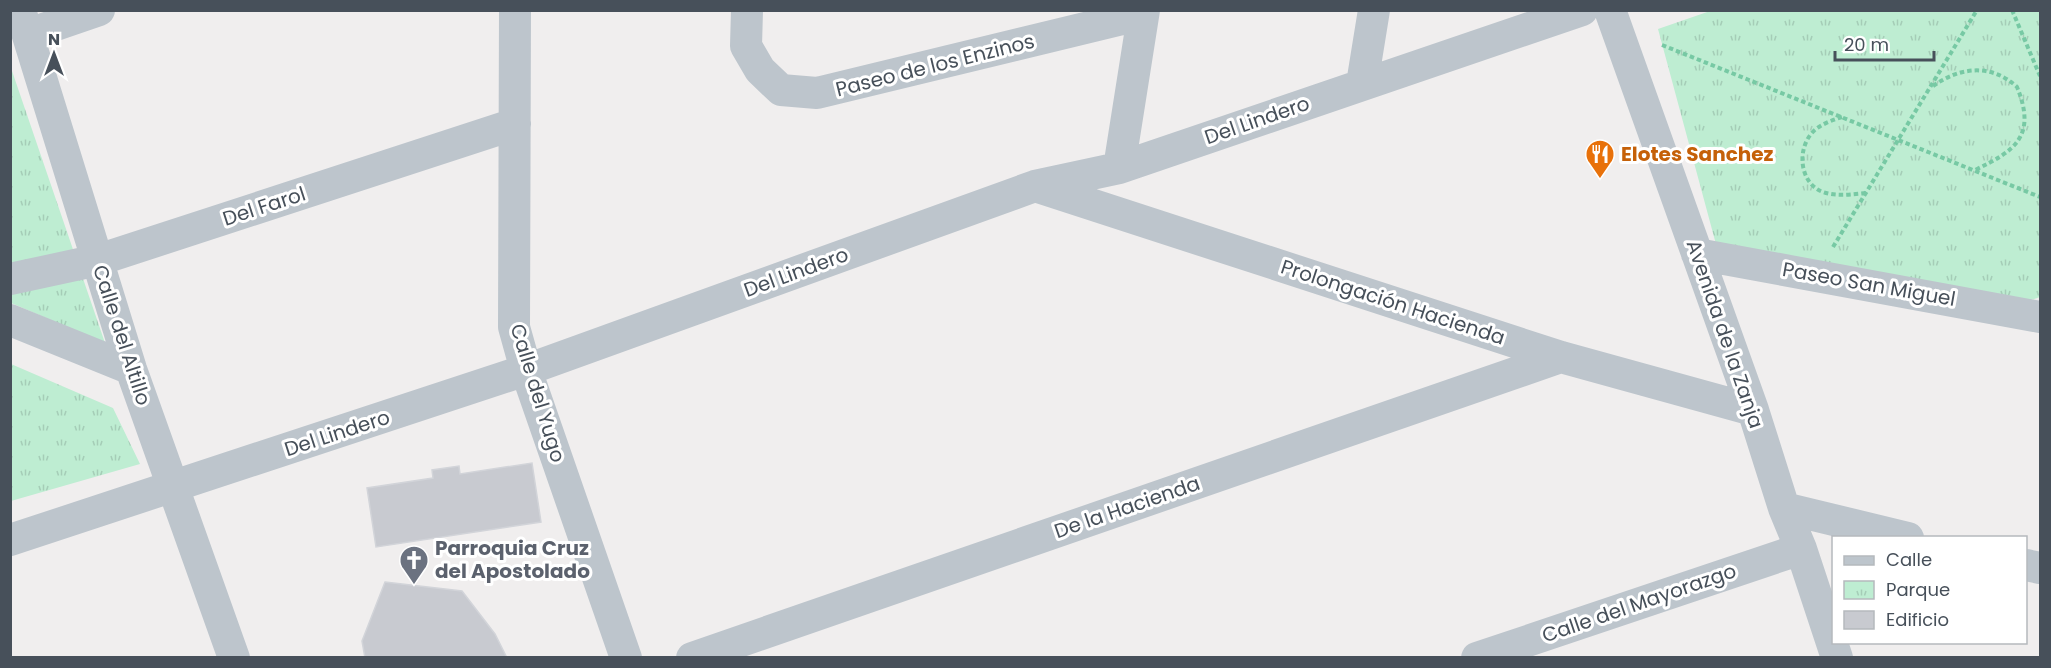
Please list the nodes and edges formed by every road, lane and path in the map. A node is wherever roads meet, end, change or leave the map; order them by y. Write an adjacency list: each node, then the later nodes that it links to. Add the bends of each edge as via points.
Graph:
1 (99, 10): 10 (street)
2 (515, 10): 16 (street, Calle del Yugo)
3 (747, 10): 9 (street, Paseo de los Enzinos, via 746,46 760,70 781,90 817,93)
4 (1374, 10): 13 (street)
5 (1582, 10): 13 (street, Del Lindero)
6 (1610, 10): 23 (street, Avenida de la Zanja)
7 (1977, 10): 14 (path)
8 (2012, 10): 12 (path)
9 (1143, 12): 17 (street)
10 (24, 22): 24 (street, Calle del Altillo)
11 (1662, 45): 15 (path)
12 (2040, 76)
13 (1362, 84): 17 (street, Del Lindero)
14 (1930, 88): 18 (path, via 1960,70 1994,72 2017,87 2023,109 2018,143 2007,155); 20 (path)
15 (1843, 117): 18 (path); 20 (path, via 1814,130 1803,151 1803,168 1814,188 1825,193)
16 (515, 124): 24 (street, Del Farol); 30 (street, Calle del Yugo, via 514,327)
17 (1119, 168): 19 (street, Del Lindero)
18 (1974, 170): 21 (path)
19 (1035, 186): 28 (street, Prolongación Hacienda); 30 (street, Del Lindero)
20 (1866, 193): 22 (path)
21 (2040, 197)
22 (1831, 250)
23 (1697, 254): 26 (street, Paseo San Miguel); 31 (street, Avenida de la Zanja)
24 (98, 260): 25 (street, Del Farol); 29 (street, Calle del Altillo)
25 (10, 279)
26 (2034, 311)
27 (10, 320): 29 (street)
28 (1561, 357): 31 (street, Prolongación Hacienda); 40 (street, De la Hacienda)
29 (131, 369): 32 (street, Calle del Altillo)
30 (526, 370): 32 (street, Del Lindero); 39 (street, Calle del Yugo)
31 (1753, 410): 33 (street, Avenida de la Zanja)
32 (175, 486): 35 (street, Del Lindero); 38 (street, Calle del Altillo)
33 (1784, 508): 34 (street); 36 (street, Avenida de la Zanja)
34 (1904, 536)
35 (10, 540)
36 (1802, 549): 37 (street, Avenida de la Zanja); 41 (street, Calle del Mayorazgo)
37 (1832, 642)
38 (234, 657)
39 (626, 657)
40 (692, 657)
41 (1477, 657)

